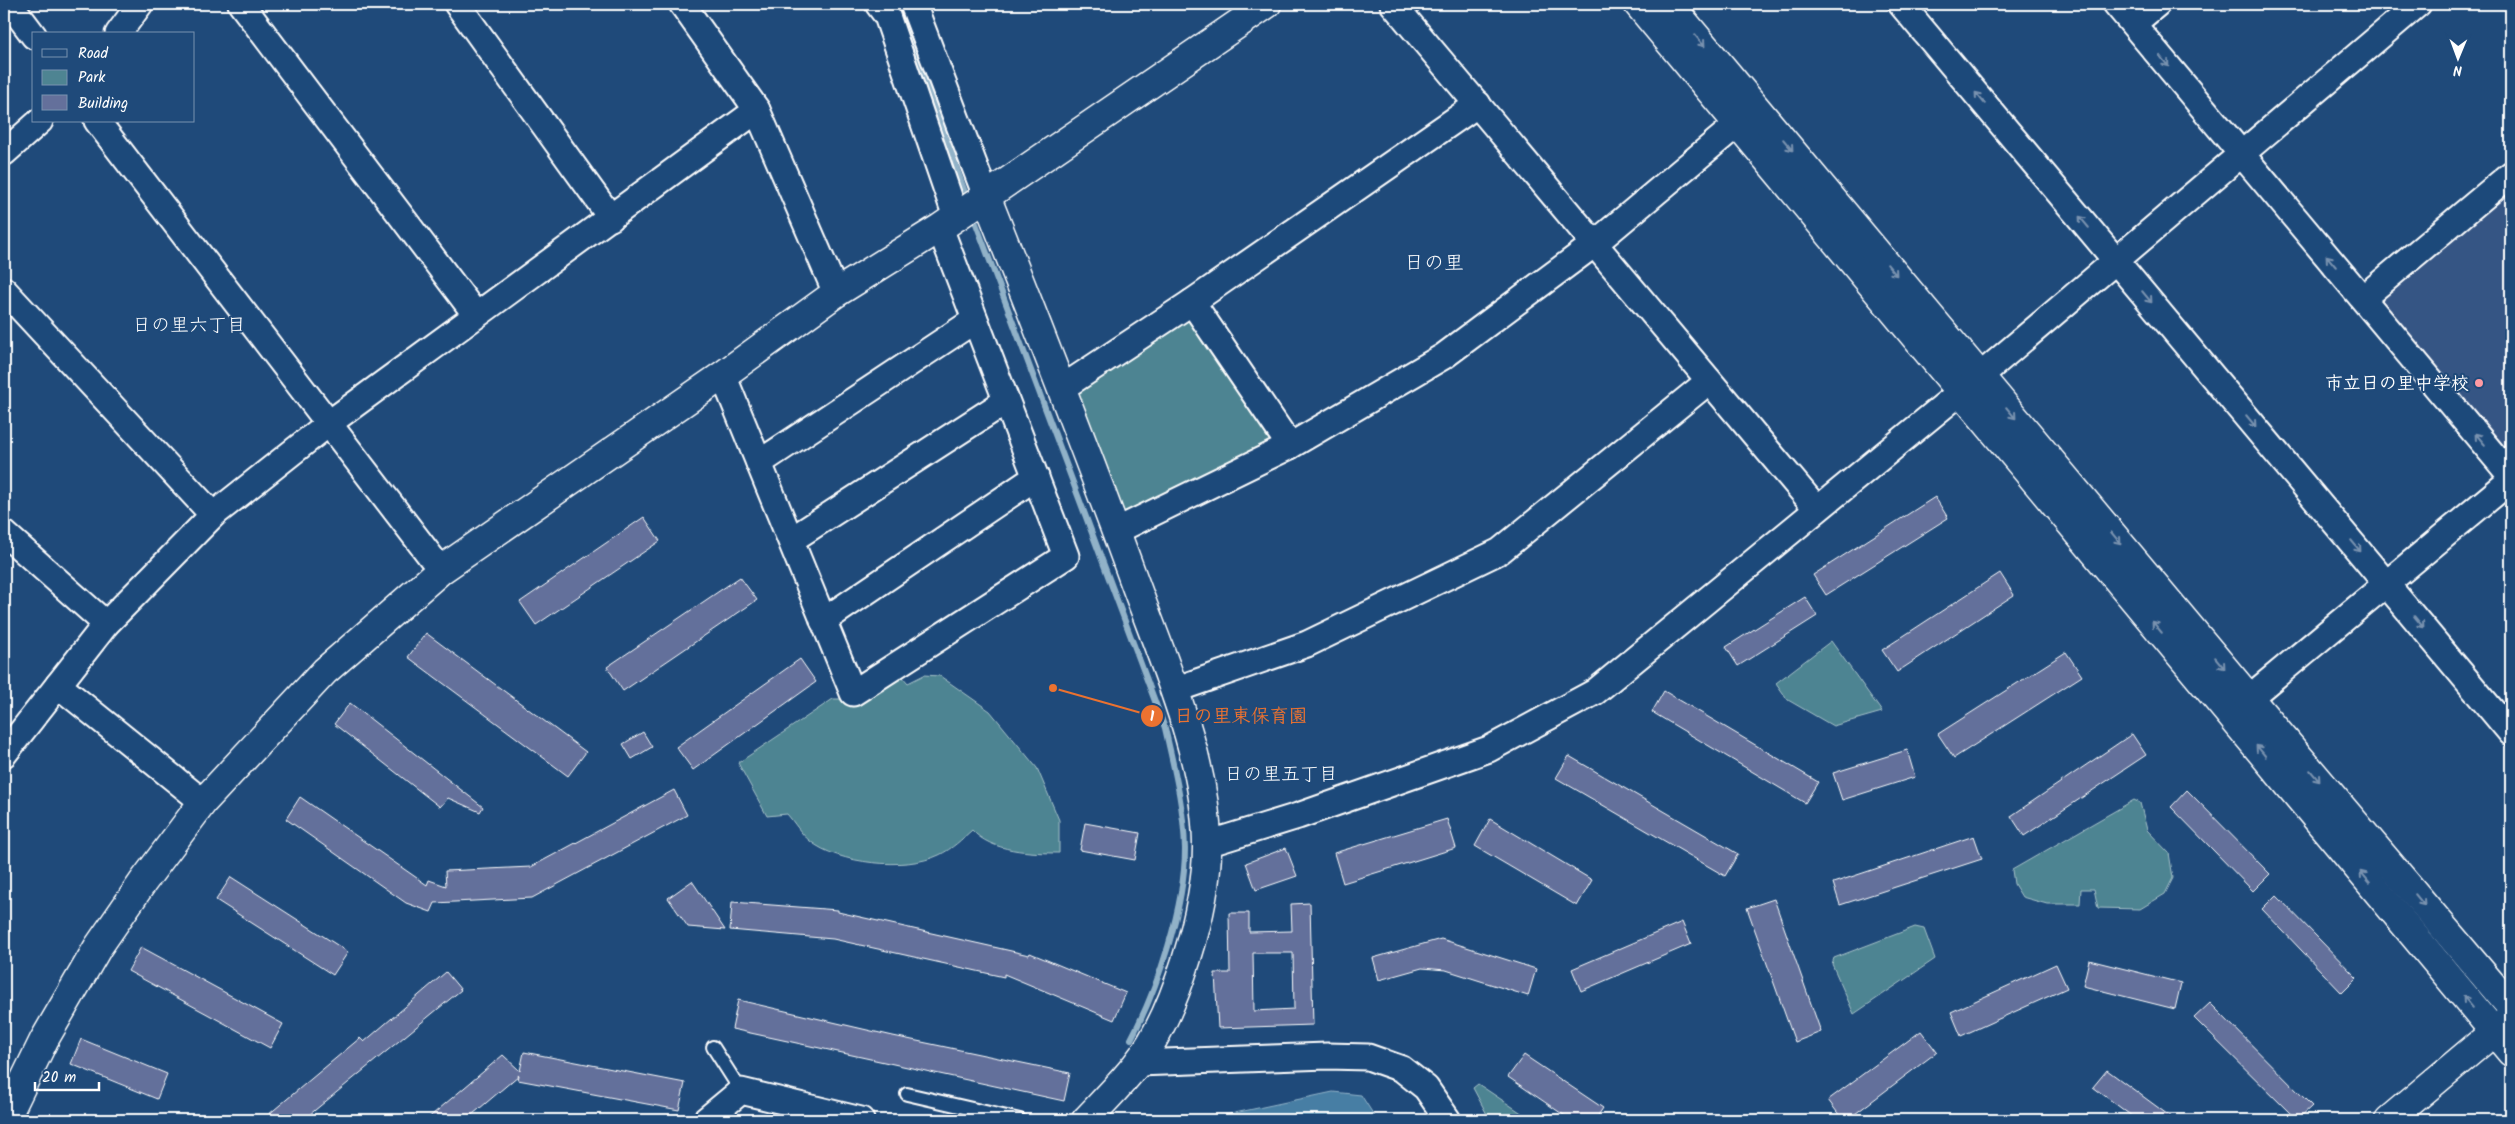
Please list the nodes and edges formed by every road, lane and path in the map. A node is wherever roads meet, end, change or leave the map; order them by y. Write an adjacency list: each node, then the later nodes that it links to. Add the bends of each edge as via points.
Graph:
1 (10, 4): 18 (street)
2 (140, 4): 17 (street)
3 (240, 4): 36 (street)
4 (457, 4): 28 (street)
5 (682, 4): 20 (street)
6 (878, 4): 29 (street, via 887,16)
7 (914, 4): 27 (street)
8 (1266, 4): 27 (street)
9 (1393, 4): 19 (street)
10 (1638, 4): 21 (street)
11 (1669, 4): 21 (street, one-way to 21)
12 (1901, 4): 31 (street, one-way to 12)
13 (2116, 4): 16 (street)
14 (2157, 4): 16 (street)
15 (2418, 4): 25 (street)
16 (2133, 24): 25 (street, one-way to 25)
17 (119, 32)
18 (32, 33)
19 (1478, 104): 30 (street); 35 (street)
20 (757, 110): 28 (street); 33 (street)
21 (1747, 116): 30 (street); 40 (street)
22 (39, 122): 24 (street)
23 (98, 122): 43 (street)
24 (4, 153)
25 (2240, 154): 31 (street); 34 (street, one-way to 25)
26 (2511, 174): 34 (street)
27 (986, 196): 29 (street); 41 (street)
28 (611, 218): 36 (street)
29 (948, 222): 33 (street); 37 (street)
30 (1593, 245): 39 (street); 44 (street, via 1444,356)
31 (2115, 260): 40 (street); 55 (street, one-way to 55)
32 (4, 290): 50 (street)
33 (836, 293): 38 (street)
34 (2363, 298): 46 (street, one-way to 34)
35 (1192, 302): 41 (street); 44 (street)
36 (476, 315): 43 (street)
37 (975, 320): 42 (street); 45 (street)
38 (724, 375): 45 (street); 54 (street)
39 (1709, 381): 49 (street); 59 (street, via 1500,551 1307,644)
40 (1970, 384): 49 (street); 60 (street, one-way to 60); 66 (street, one-way to 40)
41 (1062, 388): 51 (street)
42 (1006, 401): 47 (street); 53 (street)
43 (328, 424): 50 (street); 54 (street)
44 (1290, 446): 51 (street)
45 (759, 463): 53 (street)
46 (2511, 476)
47 (1036, 477): 56 (street); 56 (street, via 1066,556 853,693)
48 (2511, 480): 55 (street)
49 (1817, 509): 64 (street, via 1595,692 1489,749 1298,816)
50 (212, 516): 57 (street)
51 (1116, 531): 59 (street)
52 (4, 533): 57 (street)
53 (791, 540): 56 (street)
54 (442, 570): 63 (street, via 325,671)
55 (2388, 584): 60 (street); 61 (street, one-way to 61)
56 (823, 621)
57 (106, 624): 58 (street)
58 (58, 685): 62 (street); 63 (street)
59 (1174, 690): 64 (street, via 1198,765)
60 (2249, 698): 65 (street, one-way to 65)
61 (2511, 733)
62 (6, 747)
63 (202, 802): 71 (street, via 98,947 44,1040)
64 (1207, 844): 68 (street, via 1200,911 1174,996)
65 (2511, 1007)
66 (2505, 1034): 77 (street)
67 (713, 1047): 69 (lane)
68 (1138, 1063): 75 (street); 76 (street, via 1327,1056 1368,1058 1402,1069 1426,1088)
69 (741, 1091): 72 (street); 73 (street)
70 (907, 1094): 74 (lane)
71 (5, 1120)
72 (706, 1120)
73 (861, 1120)
74 (1020, 1120)
75 (1086, 1120)
76 (1448, 1120)
77 (2388, 1120)

